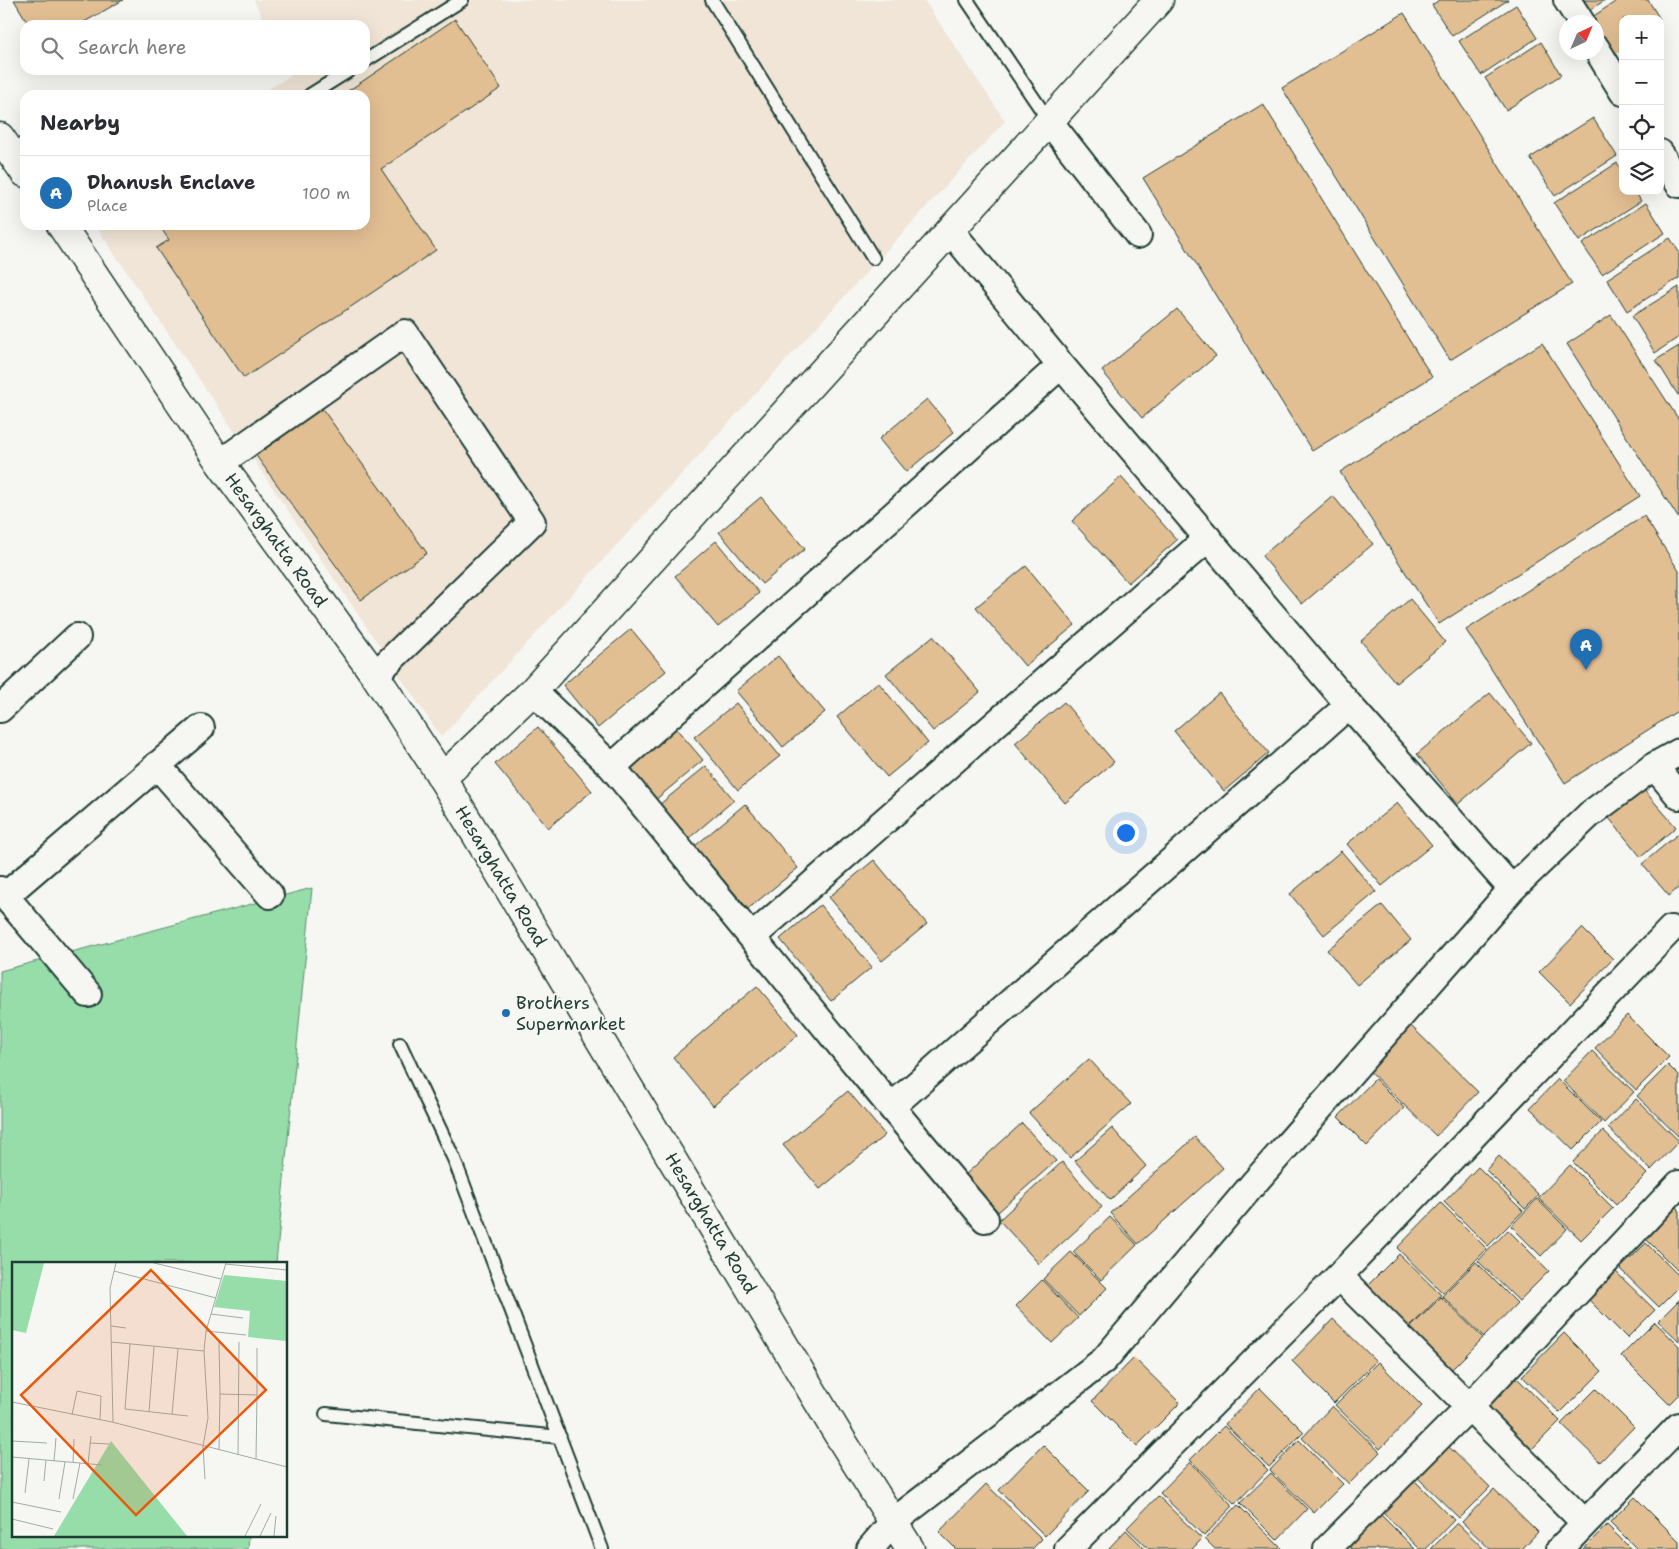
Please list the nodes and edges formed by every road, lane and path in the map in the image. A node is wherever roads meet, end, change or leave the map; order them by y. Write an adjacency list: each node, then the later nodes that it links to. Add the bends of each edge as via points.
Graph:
1 (462, 0): 7 (lane)
2 (712, 0): 20 (lane)
3 (967, 0): 12 (lane)
4 (1159, 0): 12 (main road)
5 (1567, 0): 6 (street)
6 (1577, 15)
7 (370, 58)
8 (1603, 60): 10 (street)
9 (342, 75): 11 (lane)
10 (1619, 85)
11 (318, 90)
12 (1049, 121): 18 (main road); 19 (street)
13 (0, 137): 15 (main road)
14 (1664, 160): 16 (street)
15 (20, 167)
16 (1679, 184)
17 (64, 230): 22 (main road, Hesarghatta Road)
18 (950, 230): 21 (street); 26 (main road)
19 (1138, 235)
20 (873, 258)
21 (1061, 365): 23 (street); 32 (street)
22 (220, 463): 25 (main road, Hesarghatta Road); 25 (street, via 405,334 532,522)
23 (1208, 538): 27 (street); 40 (street)
24 (77, 637): 28 (street)
25 (375, 676): 34 (main road, Hesarghatta Road)
26 (533, 691): 32 (street); 34 (main road)
27 (1349, 706): 36 (street); 43 (street)
28 (0, 709)
29 (200, 728): 31 (street)
30 (1679, 752): 33 (street)
31 (157, 765): 37 (street); 38 (street)
32 (612, 766): 40 (street)
33 (1654, 766): 35 (street); 36 (street, via 1589,815)
34 (442, 778): 51 (main road, Hesarghatta Road)
35 (1679, 796)
36 (1512, 889): 51 (street, via 1260,1176 1104,1360)
37 (3, 893): 41 (street)
38 (270, 895)
39 (1671, 929): 46 (street)
40 (752, 937): 43 (street)
41 (88, 994)
42 (400, 1044): 50 (lane, via 454,1159)
43 (891, 1107): 45 (street)
44 (1679, 1184): 47 (street)
45 (985, 1218)
46 (1339, 1276): 47 (street); 56 (street)
47 (1470, 1407): 52 (street); 57 (street)
48 (326, 1414): 50 (lane)
49 (1679, 1426): 52 (street)
50 (560, 1437): 53 (lane)
51 (893, 1522): 54 (street); 55 (main road, Hesarghatta Road)
52 (1585, 1523): 58 (street)
53 (602, 1549)
54 (870, 1549)
55 (910, 1549)
56 (1068, 1549)
57 (1327, 1549)
58 (1560, 1549)

